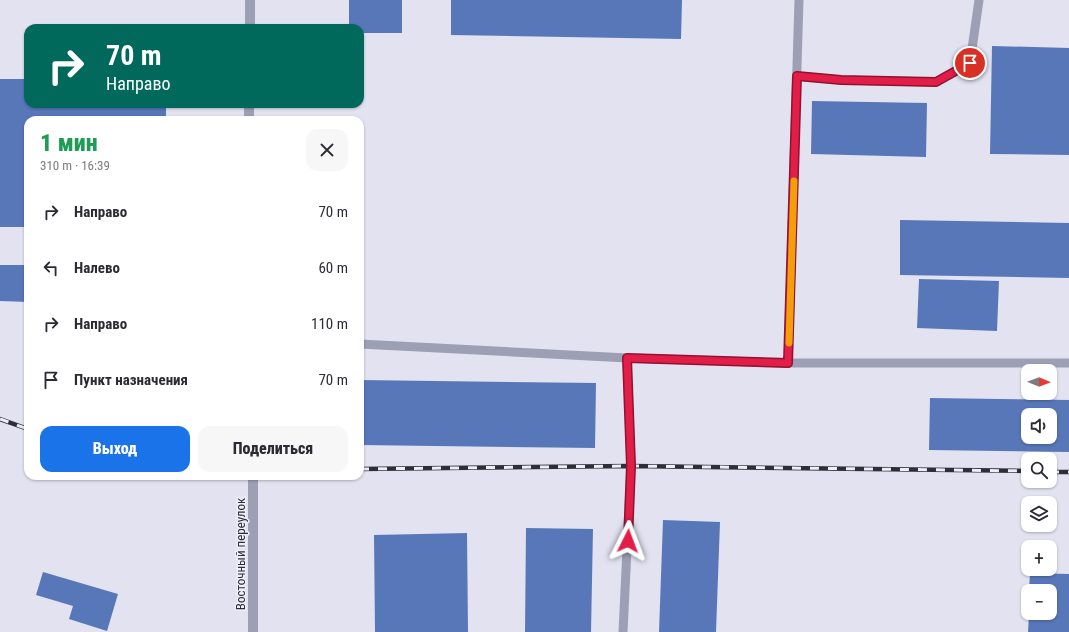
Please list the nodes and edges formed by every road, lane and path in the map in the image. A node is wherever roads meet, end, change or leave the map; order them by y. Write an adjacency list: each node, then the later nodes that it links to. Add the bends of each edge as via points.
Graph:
1 (250, 0): 4 (street)
2 (799, 0): 5 (lane)
3 (979, 0): 5 (lane, via 970,63 936,82 841,80)
4 (250, 24)
5 (797, 76): 8 (lane)
6 (364, 344): 7 (lane)
7 (627, 358): 8 (lane); 12 (lane, via 631,466)
8 (788, 363): 9 (lane)
9 (1069, 363)
10 (253, 480): 11 (street, Восточный переулок)
11 (254, 632)
12 (623, 632)

